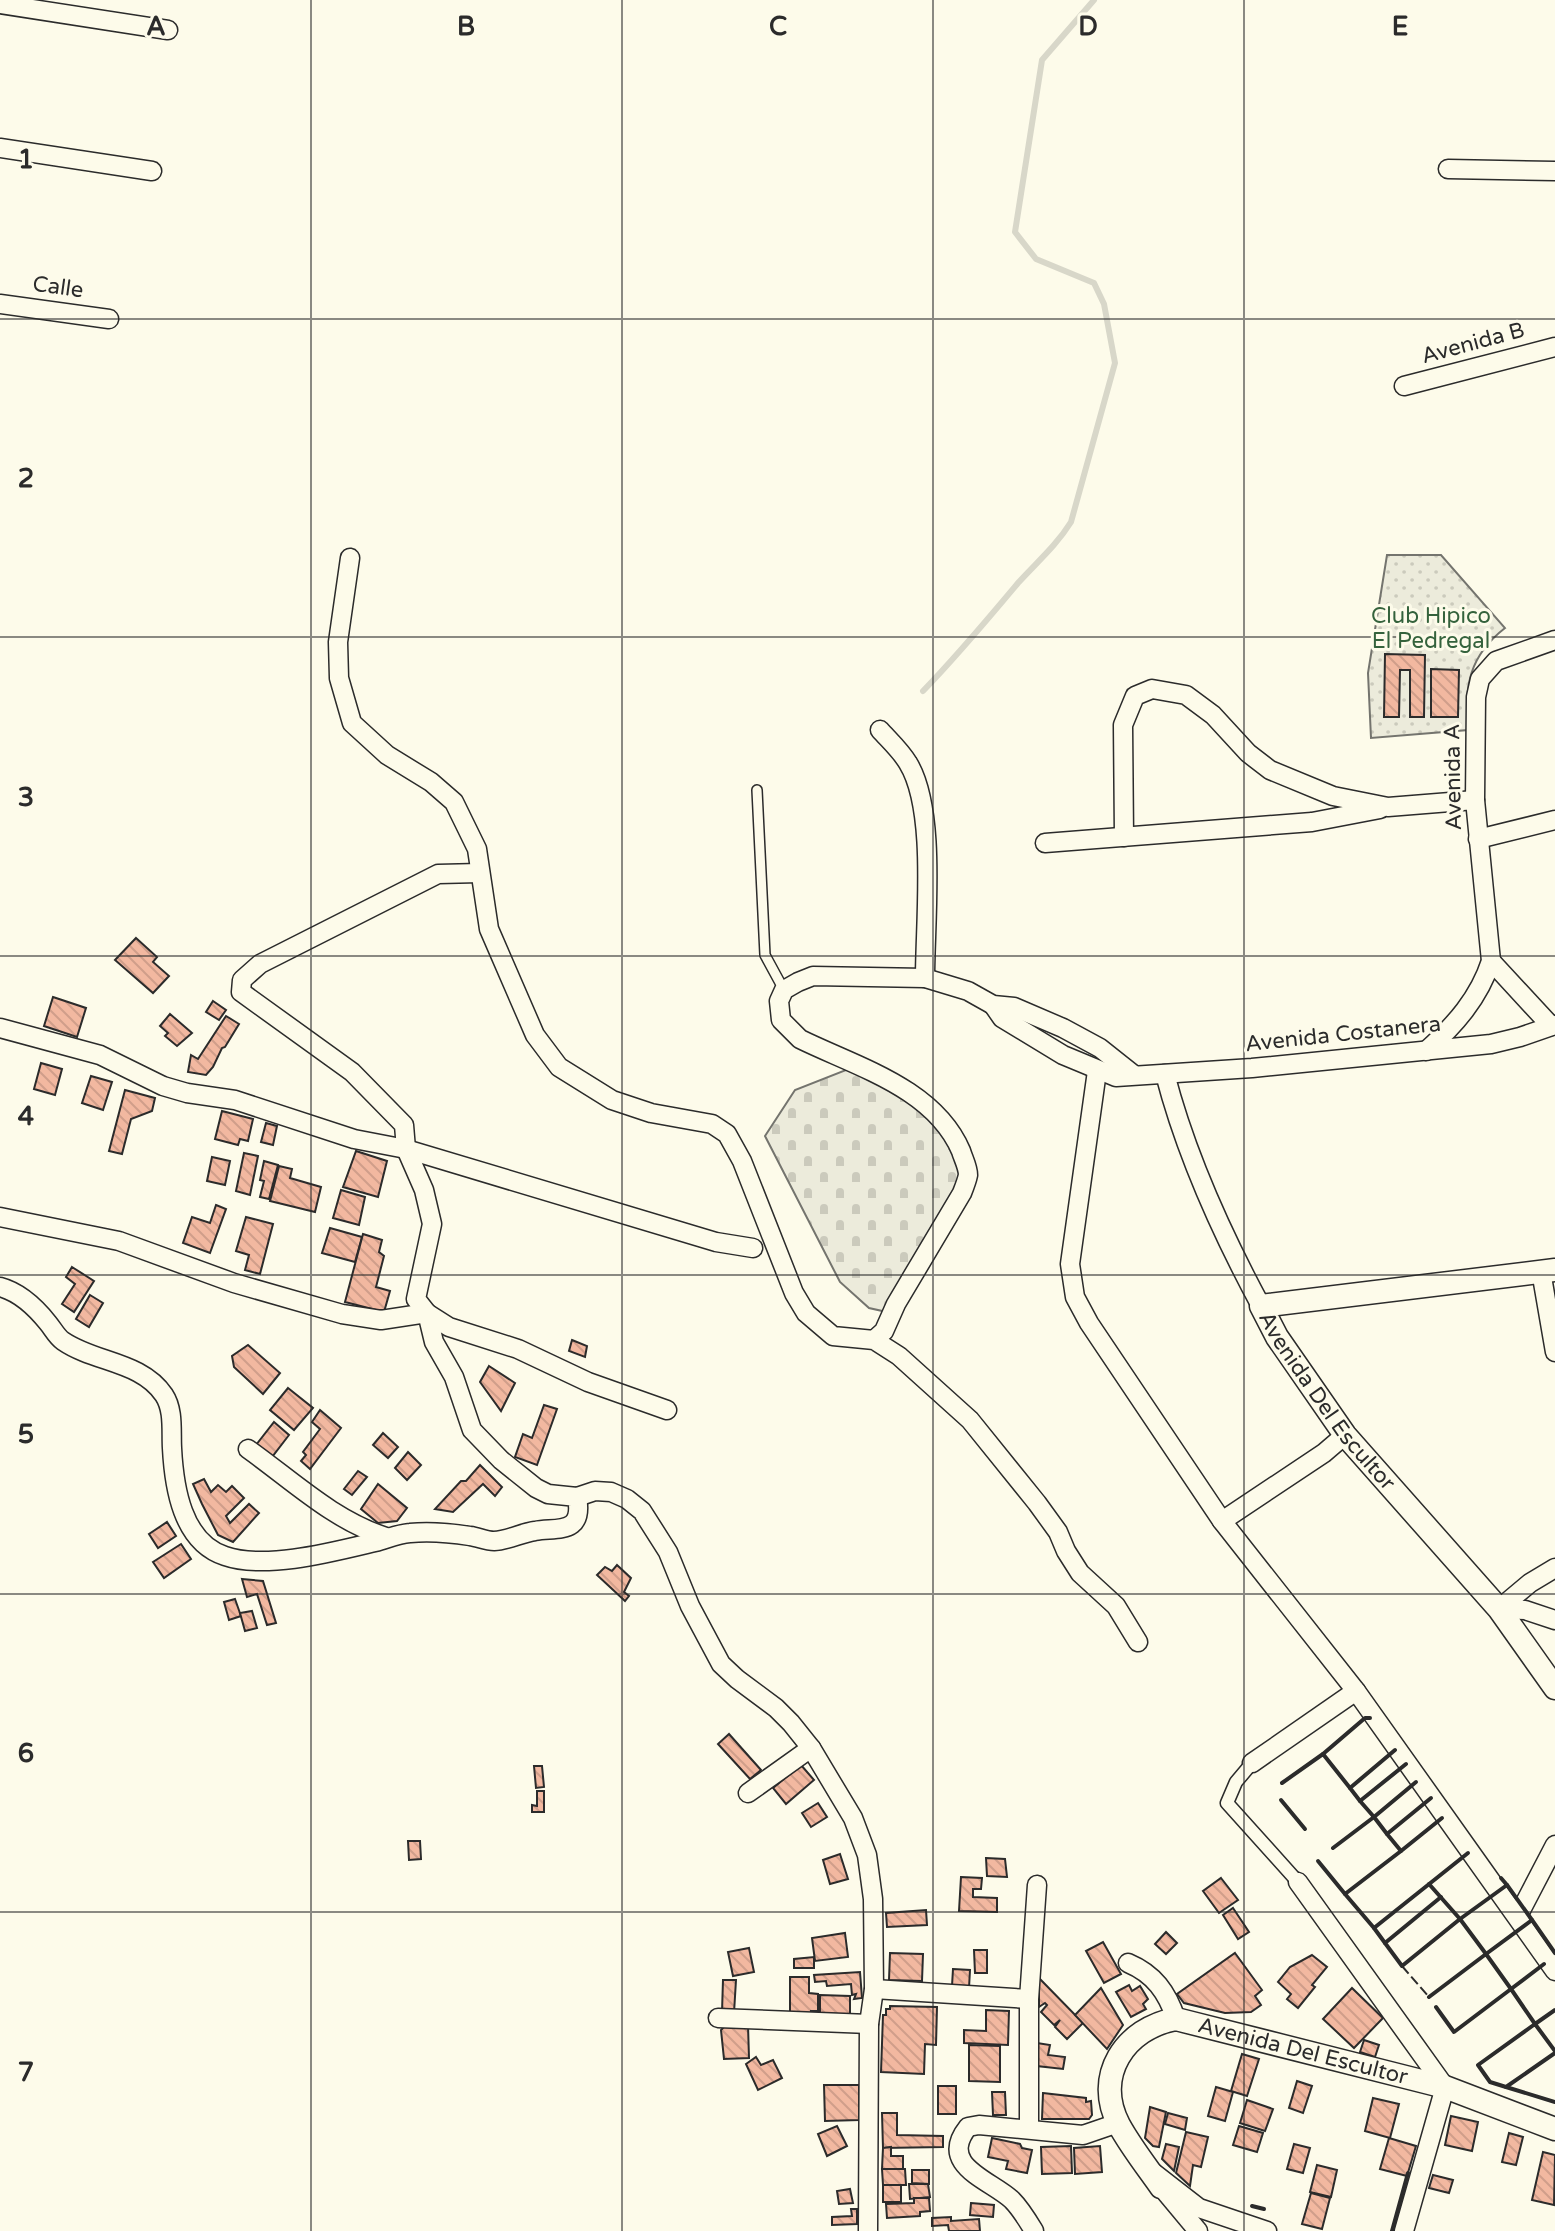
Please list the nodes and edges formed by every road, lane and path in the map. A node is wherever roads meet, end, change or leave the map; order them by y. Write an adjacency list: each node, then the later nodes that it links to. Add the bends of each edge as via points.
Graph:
1 (0, 4): 2 (street)
2 (168, 30)
3 (0, 148): 5 (street)
4 (1448, 169): 6 (street)
5 (152, 171)
6 (1555, 171)
7 (0, 304): 8 (street, Calle)
8 (109, 319)
9 (1555, 347): 10 (street, Avenida B)
10 (1404, 386)
11 (350, 558): 21 (street, via 338,654 352,723 454,802 477,849)
12 (1555, 640): 15 (street, Avenida A, via 1496,661 1480,679)
13 (880, 730): 23 (street, via 908,762 922,794)
14 (757, 790): 24 (lane, via 765,955)
15 (1475, 800): 16 (street); 19 (street, Avenida A)
16 (1388, 807): 18 (street, via 1312,822); 18 (street, via 1333,796 1286,778 1248,753 1186,695 1152,689 1135,696 1123,725)
17 (1555, 820): 19 (street)
18 (1124, 837): 20 (street)
19 (1478, 839): 22 (street, Avenida A)
20 (1045, 843)
21 (480, 873): 32 (street, via 438,874 260,964 242,980 241,992 352,1072 404,1125); 39 (street, via 489,929 535,1035 559,1067 612,1100 712,1124 727,1134 806,1313 833,1336)
22 (1491, 961): 26 (street); 28 (street, via 1467,1008)
23 (925, 978): 24 (street, via 813,976); 25 (street)
24 (784, 990): 39 (street, via 781,1020 789,1031 908,1091 953,1133 965,1160 968,1174 962,1193)
25 (993, 1005): 29 (street, via 1002,1018); 31 (street, via 1014,1007 1063,1028)
26 (1553, 1025): 28 (street, Avenida Costanera, via 1491,1044)
27 (0, 1028): 32 (street, via 100,1055 163,1086 235,1100 354,1139)
28 (1426, 1051): 30 (street, Avenida Costanera)
29 (1097, 1071): 31 (street, Avenida Costanera); 45 (street, via 1070,1264 1075,1297)
30 (1165, 1074): 31 (street, Avenida Costanera); 37 (street, Avenida Del Escultor, via 1223,1235)
31 (1134, 1075)
32 (406, 1149): 34 (street, via 716,1242); 38 (street, via 432,1224 416,1299)
33 (0, 1217): 38 (street, via 119,1241 234,1283 342,1314 381,1320)
34 (753, 1248)
35 (1548, 1270): 37 (street); 40 (street)
36 (0, 1287): 46 (street, via 25,1300 60,1339 146,1377 164,1395 181,1507 203,1544 247,1561)
37 (1261, 1306): 42 (street, Avenida Del Escultor)
38 (427, 1313): 41 (street, via 449,1327); 44 (street, via 472,1430 536,1488)
39 (874, 1340): 50 (street, via 970,1420 1044,1513 1080,1573 1116,1606)
40 (1555, 1352)
41 (667, 1410)
42 (1345, 1435): 45 (street); 48 (street, Avenida Del Escultor)
43 (248, 1449): 46 (street, via 326,1509)
44 (577, 1497): 46 (street, via 574,1522 557,1531 491,1541 413,1532); 53 (street, via 611,1492 642,1511 668,1552 721,1664 776,1708)
45 (1222, 1521): 52 (street)
46 (387, 1538)
47 (1555, 1568): 48 (street)
48 (1499, 1609): 49 (street, via 1525,1610); 51 (street, Avenida Del Escultor)
49 (1555, 1620)
50 (1138, 1642)
51 (1555, 1688)
52 (1356, 1691): 54 (street); 59 (street)
53 (811, 1748): 55 (street); 62 (street, via 853,1818 867,1855)
54 (1252, 1763): 57 (street, via 1227,1803)
55 (748, 1793)
56 (1555, 1845): 59 (street)
57 (1298, 1882): 67 (street)
58 (1037, 1885): 63 (street)
59 (1518, 1916): 61 (street)
60 (1128, 1963): 65 (street, via 1155,1979)
61 (1555, 1971)
62 (874, 1989): 63 (street); 66 (street)
63 (1029, 1999): 69 (street)
64 (718, 2018): 66 (street)
65 (1176, 2019): 67 (street, Avenida Del Escultor); 68 (street, Avenida Del Escultor, via 1152,2024 1120,2053 1111,2083)
66 (869, 2024): 72 (street)
67 (1445, 2087): 70 (street, Avenida Del Escultor); 76 (street)
68 (1118, 2123): 69 (street, via 1083,2135); 71 (street, Avenida Del Escultor)
69 (1029, 2128): 73 (street, via 968,2127 959,2149 971,2173 1014,2202)
70 (1555, 2129)
71 (1155, 2178): 74 (street, Avenida Del Escultor); 75 (street, via 1199,2208)
72 (868, 2231)
73 (1034, 2231)
74 (1198, 2231)
75 (1267, 2231)
76 (1404, 2231)

